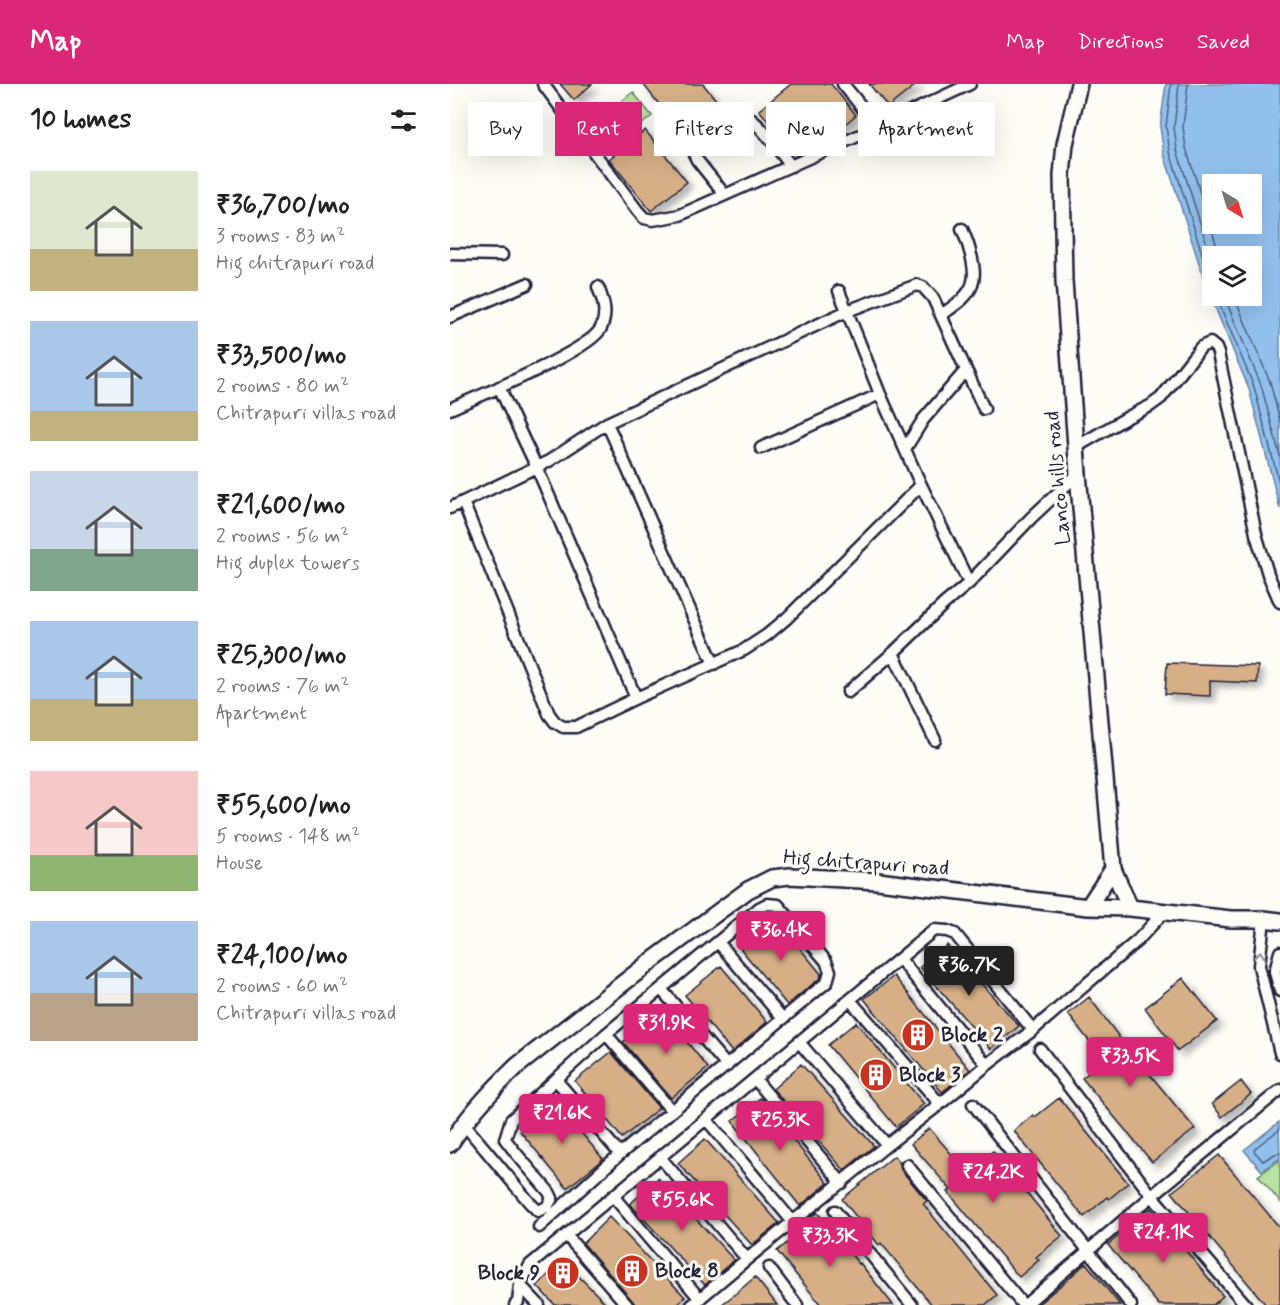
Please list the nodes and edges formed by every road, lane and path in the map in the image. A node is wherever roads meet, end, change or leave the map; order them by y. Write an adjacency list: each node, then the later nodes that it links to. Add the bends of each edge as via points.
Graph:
1 (543, 84): 9 (street, via 644,218 680,215)
2 (843, 84): 5 (street)
3 (1079, 84): 25 (street, Lanco hills road, via 1065,144 1062,185 1064,281)
4 (964, 85): 6 (street)
5 (858, 102)
6 (929, 102)
7 (858, 136): 8 (street)
8 (791, 166): 9 (street); 9 (street, via 755,123 744,115 731,117 700,142 694,154)
9 (725, 195)
10 (962, 229): 17 (street, via 974,272 973,284 958,303)
11 (450, 254): 12 (street)
12 (502, 255)
13 (527, 284): 18 (street)
14 (598, 287): 20 (street, via 605,314 601,329 578,349)
15 (839, 291): 16 (street)
16 (847, 311): 17 (street, via 917,285 928,291); 21 (street); 24 (street)
17 (941, 315): 19 (street)
18 (450, 317)
19 (966, 370): 23 (street); 27 (street, via 923,420)
20 (499, 387): 22 (street); 28 (street)
21 (880, 394): 26 (street); 27 (street)
22 (450, 409)
23 (984, 409)
24 (608, 423): 28 (street); 36 (street)
25 (1076, 447): 29 (street, Lanco hills road); 34 (street, via 1161,398 1201,347 1213,345 1218,353 1256,534)
26 (761, 448)
27 (905, 448): 30 (street)
28 (537, 468): 31 (street); 38 (street)
29 (1078, 474): 33 (street); 40 (street, Lanco hills road)
30 (921, 485): 33 (street); 36 (street, via 787,618 744,650)
31 (463, 502): 32 (street); 38 (street, via 555,722 562,727 576,727)
32 (450, 508)
33 (969, 583): 35 (street)
34 (1280, 602)
35 (893, 653): 37 (street); 39 (street)
36 (714, 664): 38 (street)
37 (848, 692)
38 (636, 698)
39 (935, 740)
40 (1113, 869): 41 (street); 42 (street, Lanco hills road)
41 (1088, 907): 42 (street, Hig chitrapuri road); 67 (street, Hig chitrapuri road, via 878,881 772,878 739,896 517,1066)
42 (1130, 908): 43 (street, Hig chitrapuri road)
43 (1164, 912): 44 (street, Hig chitrapuri road); 53 (street, via 1138,940)
44 (1264, 919): 45 (street, Hig chitrapuri road); 57 (street, one-way to 44, via 1259,966)
45 (1280, 921)
46 (718, 942): 49 (street); 52 (street); 52 (street, via 759,908 778,905 826,961 830,971 827,982)
47 (1280, 952): 50 (street, via 1275,972)
48 (900, 959): 51 (street); 53 (street, via 934,930 955,934); 58 (street)
49 (661, 989): 54 (street); 59 (street)
50 (1280, 991)
51 (850, 1000): 55 (street); 63 (street)
52 (783, 1019): 59 (street)
53 (1032, 1030): 58 (street)
54 (606, 1034): 61 (street); 65 (street)
55 (799, 1042): 60 (street); 69 (street)
56 (1040, 1049): 75 (street)
57 (1280, 1053)
58 (987, 1065): 63 (street)
59 (727, 1066): 65 (street)
60 (755, 1079): 66 (street); 73 (street)
61 (556, 1080): 67 (street, via 511,1120 505,1138 549,1192 552,1198 547,1208 538,1211 530,1203); 70 (street)
62 (1280, 1090): 75 (street)
63 (940, 1104): 69 (street)
64 (973, 1104): 80 (street)
65 (672, 1111): 70 (street)
66 (706, 1119): 71 (street); 77 (street)
67 (463, 1123): 68 (street, Hig chitrapuri road)
68 (450, 1144)
69 (886, 1145): 73 (street)
70 (620, 1154): 78 (street)
71 (660, 1157): 74 (street); 81 (street)
72 (907, 1165): 90 (street)
73 (842, 1183): 77 (street)
74 (613, 1196): 79 (street); 84 (street)
75 (1152, 1196): 80 (street); 92 (street)
76 (835, 1210): 89 (street)
77 (793, 1222): 81 (street)
78 (539, 1227)
79 (566, 1235): 83 (street, via 530,1264); 87 (street)
80 (1088, 1251): 90 (street); 91 (street)
81 (747, 1259): 84 (street)
82 (769, 1268): 88 (street)
83 (520, 1285): 85 (street); 86 (street)
84 (696, 1302)
85 (515, 1305)
86 (540, 1305)
87 (627, 1305)
88 (797, 1305)
89 (912, 1305)
90 (1024, 1305)
91 (1131, 1305)
92 (1246, 1305)

